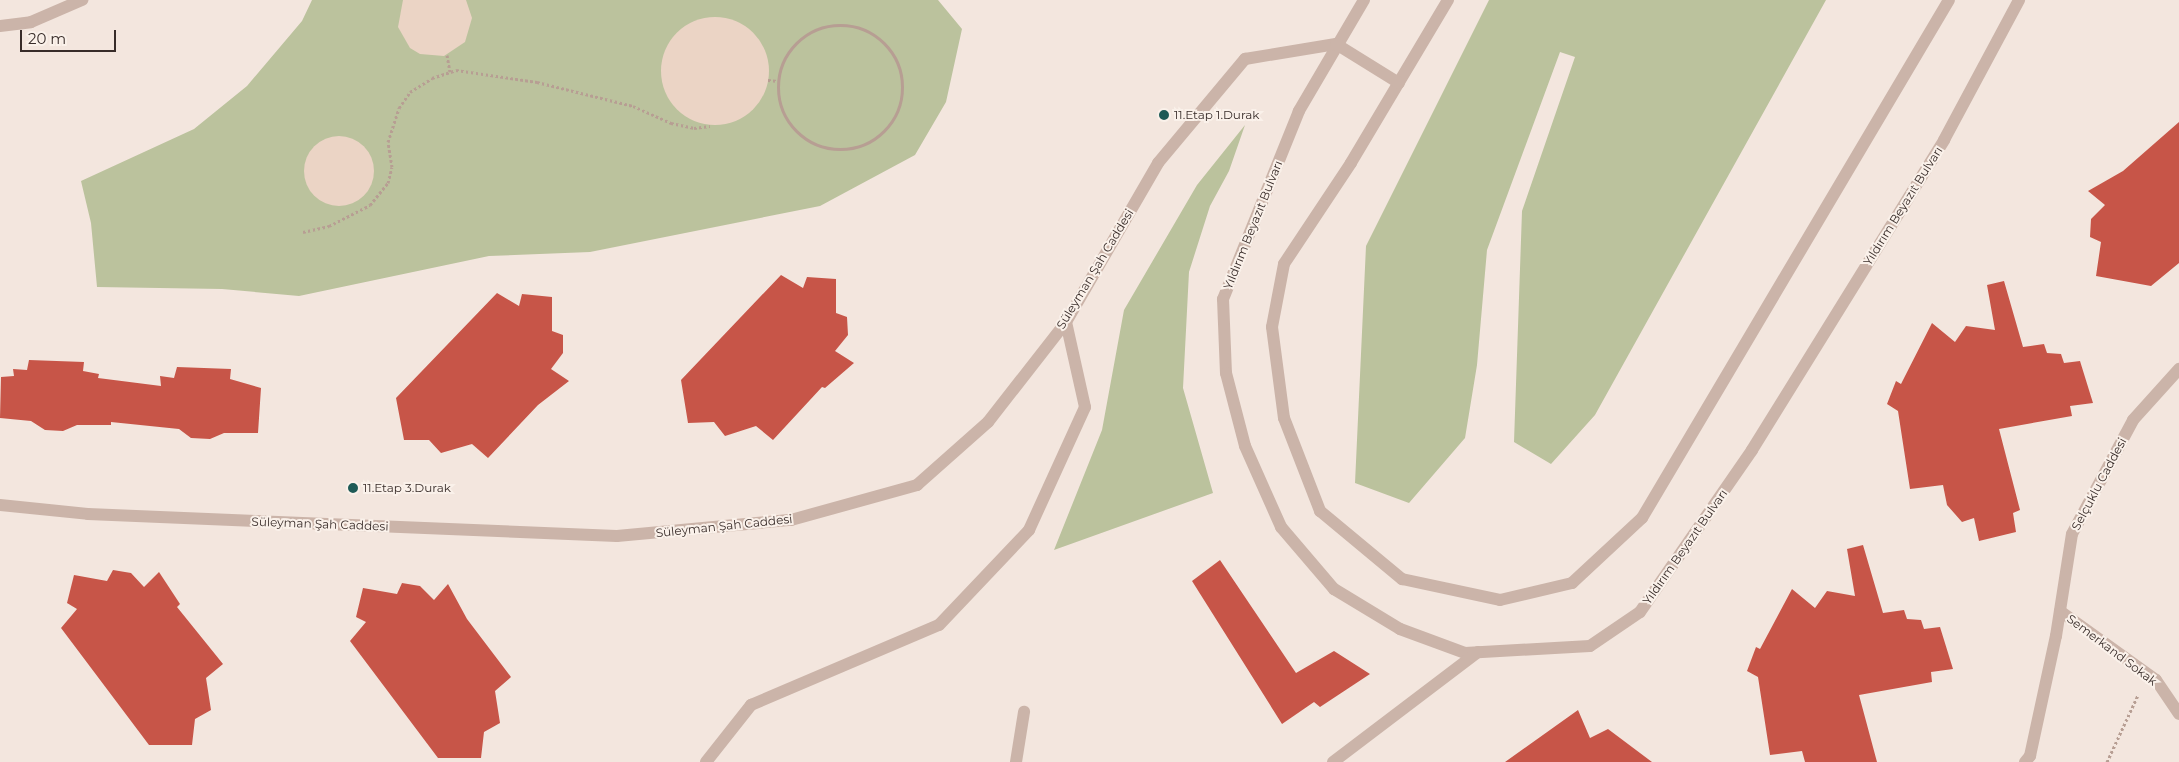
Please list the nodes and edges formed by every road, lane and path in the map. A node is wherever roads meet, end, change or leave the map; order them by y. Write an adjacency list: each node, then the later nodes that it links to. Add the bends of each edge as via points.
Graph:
1 (82, 0): 6 (street, via 31,22)
2 (1364, 0): 7 (street, Yıldırım Beyazıt Bulvarı)
3 (1448, 0): 12 (street)
4 (1950, 0): 12 (street, via 1642,518 1572,584 1500,600 1402,579 1320,511 1284,418 1272,327 1284,264)
5 (2019, 0): 19 (street, Yıldırım Beyazıt Bulvarı, via 1944,140 1758,442 1640,612 1590,646)
6 (0, 26)
7 (1336, 44): 12 (street); 15 (street, Süleyman Şah Caddesi, via 1246,58 1158,163); 19 (street, Yıldırım Beyazıt Bulvarı, via 1299,112 1224,299 1226,373 1245,446 1281,527 1334,589 1400,629 1465,653)
8 (447, 55): 9 (path)
9 (450, 72): 13 (path, via 537,82 633,106 671,123 694,128); 14 (path, via 432,78 410,92 399,108 388,142 392,167 388,183 370,205 329,226)
10 (768, 80): 11 (path)
11 (778, 82): 11 (path, via 780,105 802,137 820,146 841,150 862,146 881,135 895,119 902,98 902,77 895,56 881,40 863,28 843,24 824,26 806,34 791,48)
12 (1398, 83)
13 (710, 126)
14 (303, 232)
15 (1066, 322): 17 (street, Süleyman Şah Caddesi, via 988,422 917,485 791,520 617,536 88,514); 23 (street, via 1085,407 1029,530 939,625 751,705)
16 (2179, 368): 18 (street, Selçuklu Caddesi, via 2133,420 2072,534)
17 (0, 505)
18 (2060, 611): 20 (street, Semerkand Sokak); 26 (street, Selçuklu Caddesi, via 2030,756)
19 (1478, 652): 25 (street)
20 (2148, 674): 22 (street, Semerkand Sokak); 27 (path)
21 (1024, 712): 24 (street)
22 (2179, 714)
23 (706, 762)
24 (1016, 762)
25 (1333, 762)
26 (2025, 762)
27 (2107, 762)

